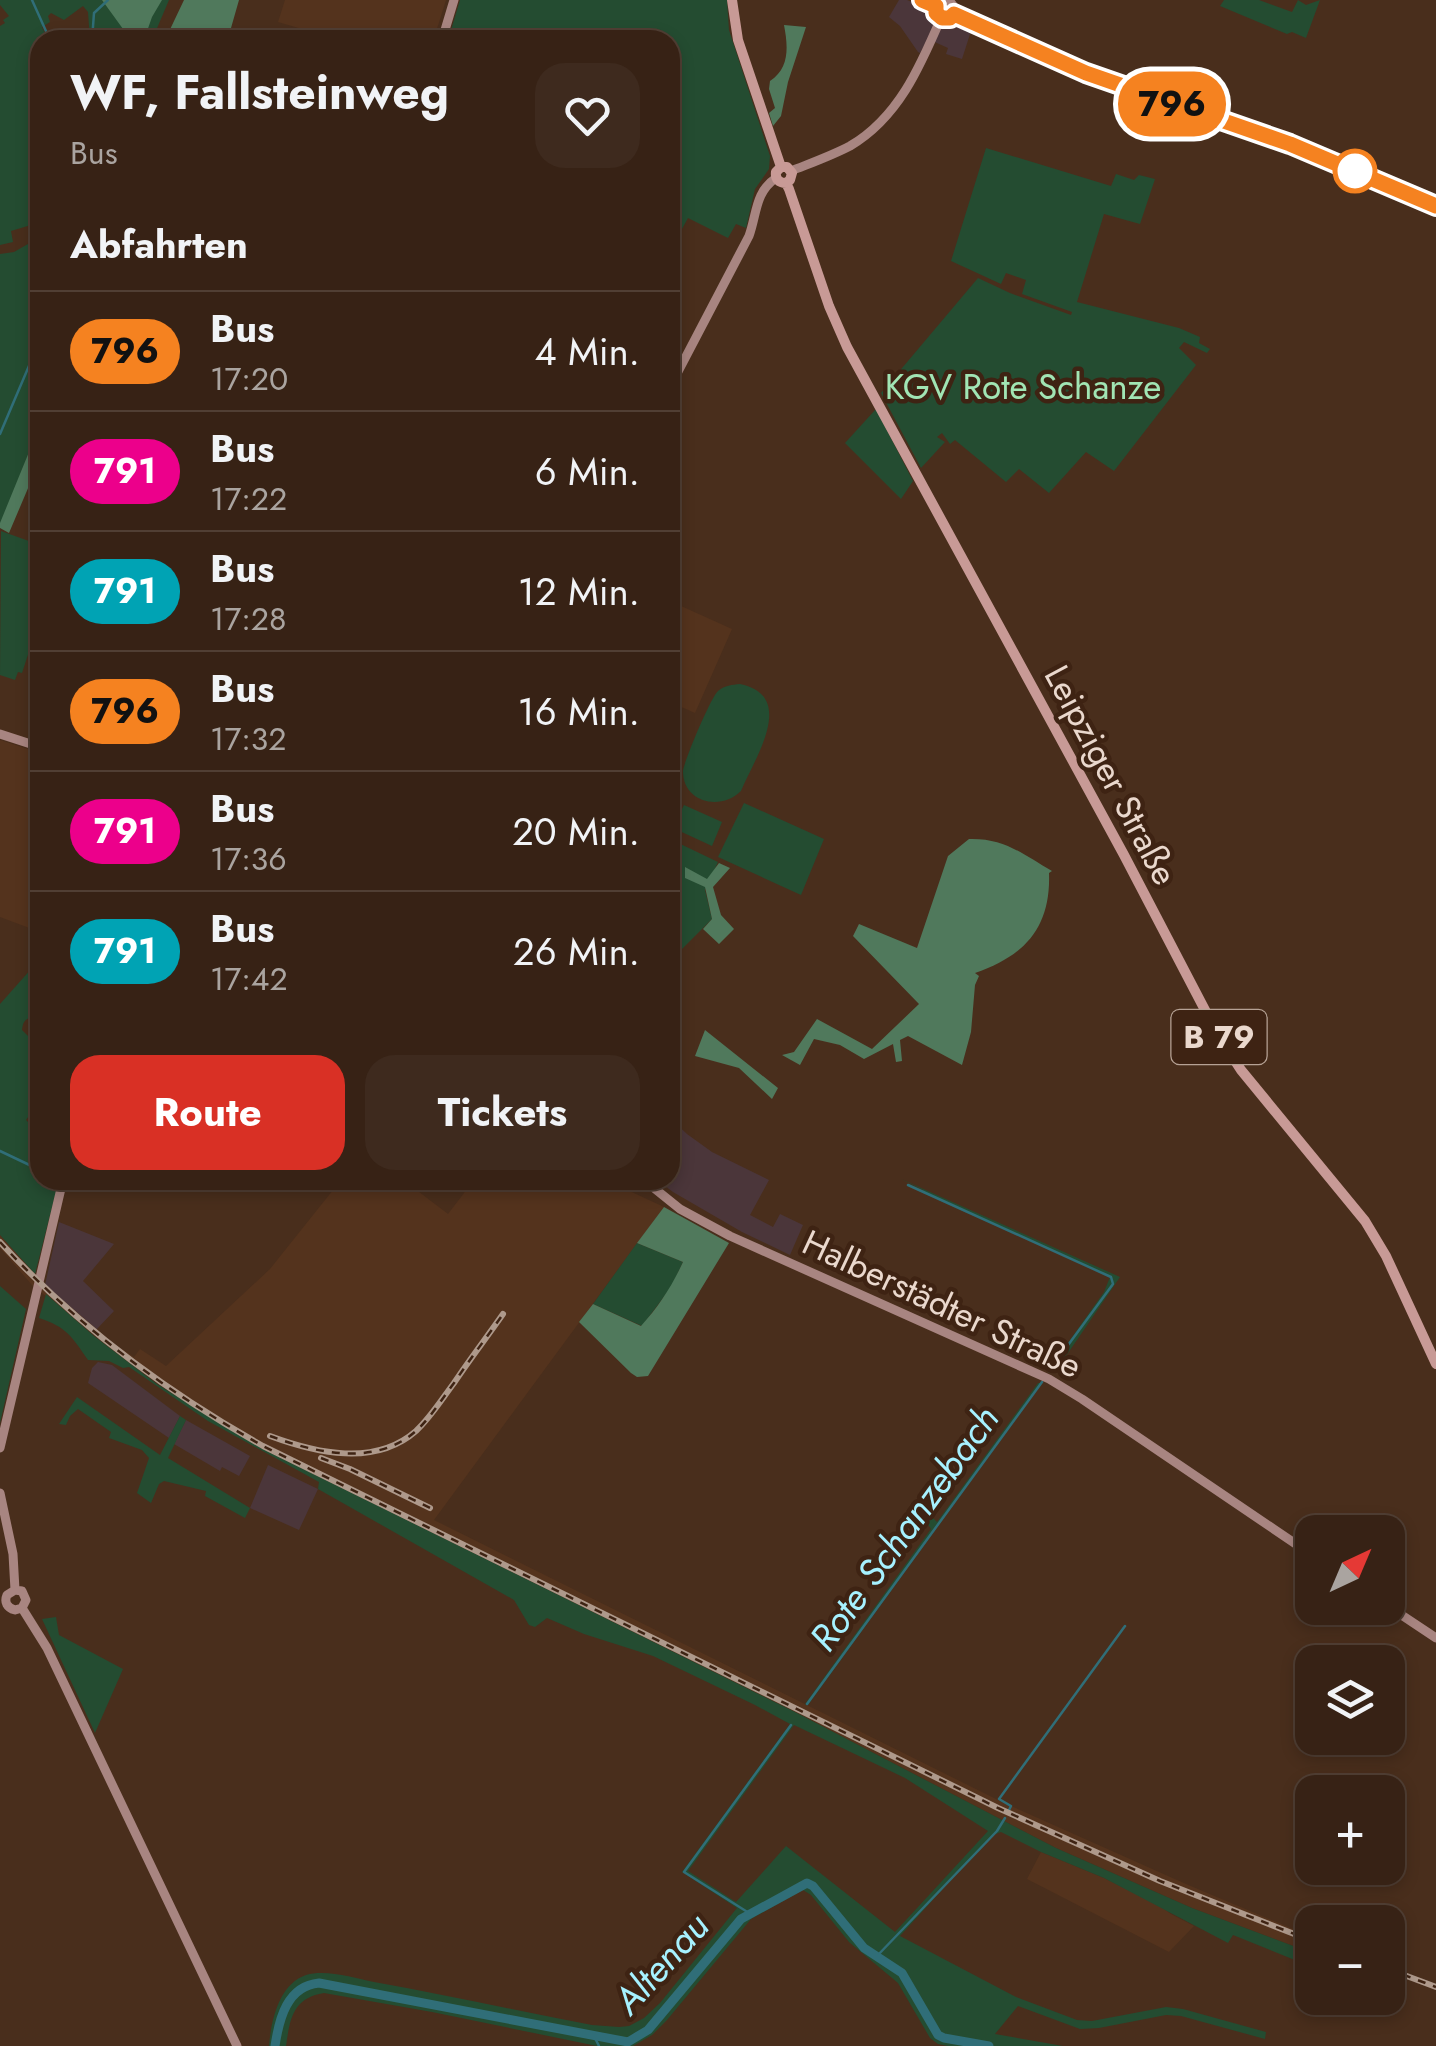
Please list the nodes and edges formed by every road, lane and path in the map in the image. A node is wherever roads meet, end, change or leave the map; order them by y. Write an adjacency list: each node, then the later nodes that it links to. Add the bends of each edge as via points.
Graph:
1 (454, 0): 7 (main road)
2 (732, 0): 8 (main road, Leipziger Straße / B 79, via 739,43)
3 (922, 0): 4 (main road)
4 (945, 1): 5 (main road, via 955,6); 6 (main road, via 936,13)
5 (954, 14): 6 (main road); 9 (main road, via 1086,73 1290,144)
6 (942, 18): 8 (main road, via 914,78 869,133)
7 (445, 30)
8 (783, 175): 10 (main road, via 759,196 750,233); 15 (main road, Leipziger Straße / B 79, via 847,347 1217,1033 1365,1221)
9 (1436, 206)
10 (680, 368)
11 (0, 734): 12 (main road)
12 (30, 744)
13 (61, 1190): 16 (main road)
14 (656, 1190): 18 (main road, Halberstädter Straße, via 731,1237 1049,1379)
15 (1436, 1364)
16 (0, 1448)
17 (0, 1493): 19 (main road)
18 (1295, 1543)
19 (15, 1590): 20 (main road, via 26,1597); 20 (main road, via 6,1595 7,1605)
20 (22, 1608): 23 (main road)
21 (1405, 1618): 22 (main road)
22 (1436, 1638)
23 (237, 2046)

